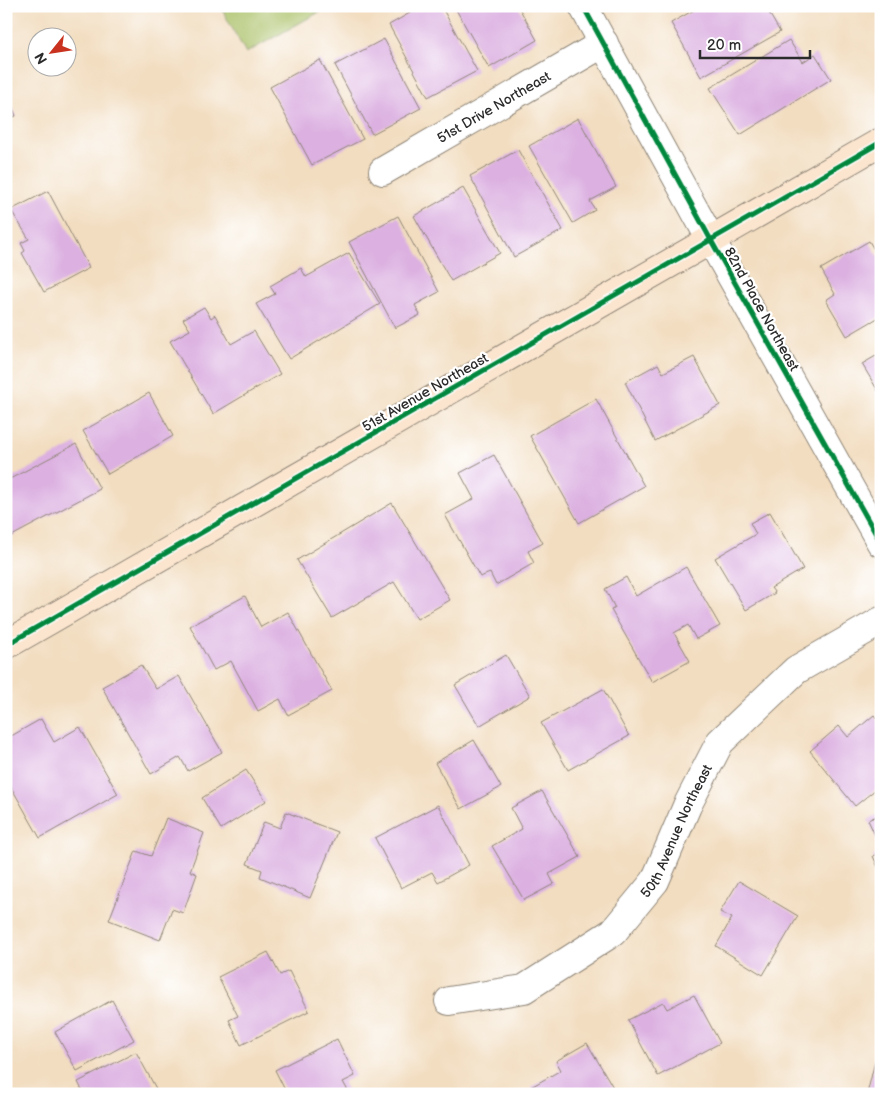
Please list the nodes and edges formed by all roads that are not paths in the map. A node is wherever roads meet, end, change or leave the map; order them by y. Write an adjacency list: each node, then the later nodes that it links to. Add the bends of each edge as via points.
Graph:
1 (583, 6): 2 (street, 82nd Place Northeast)
2 (604, 44): 4 (street, 51st Drive Northeast); 5 (street, 82nd Place Northeast)
3 (881, 142): 5 (street, 51st Avenue Northeast)
4 (383, 171)
5 (712, 242): 6 (street, 82nd Place Northeast); 8 (street, 51st Avenue Northeast)
6 (881, 543)
7 (881, 621): 9 (street, 50th Avenue Northeast, via 796,670 720,742 687,806 655,881 613,932 524,989)
8 (6, 645)
9 (449, 1000)

